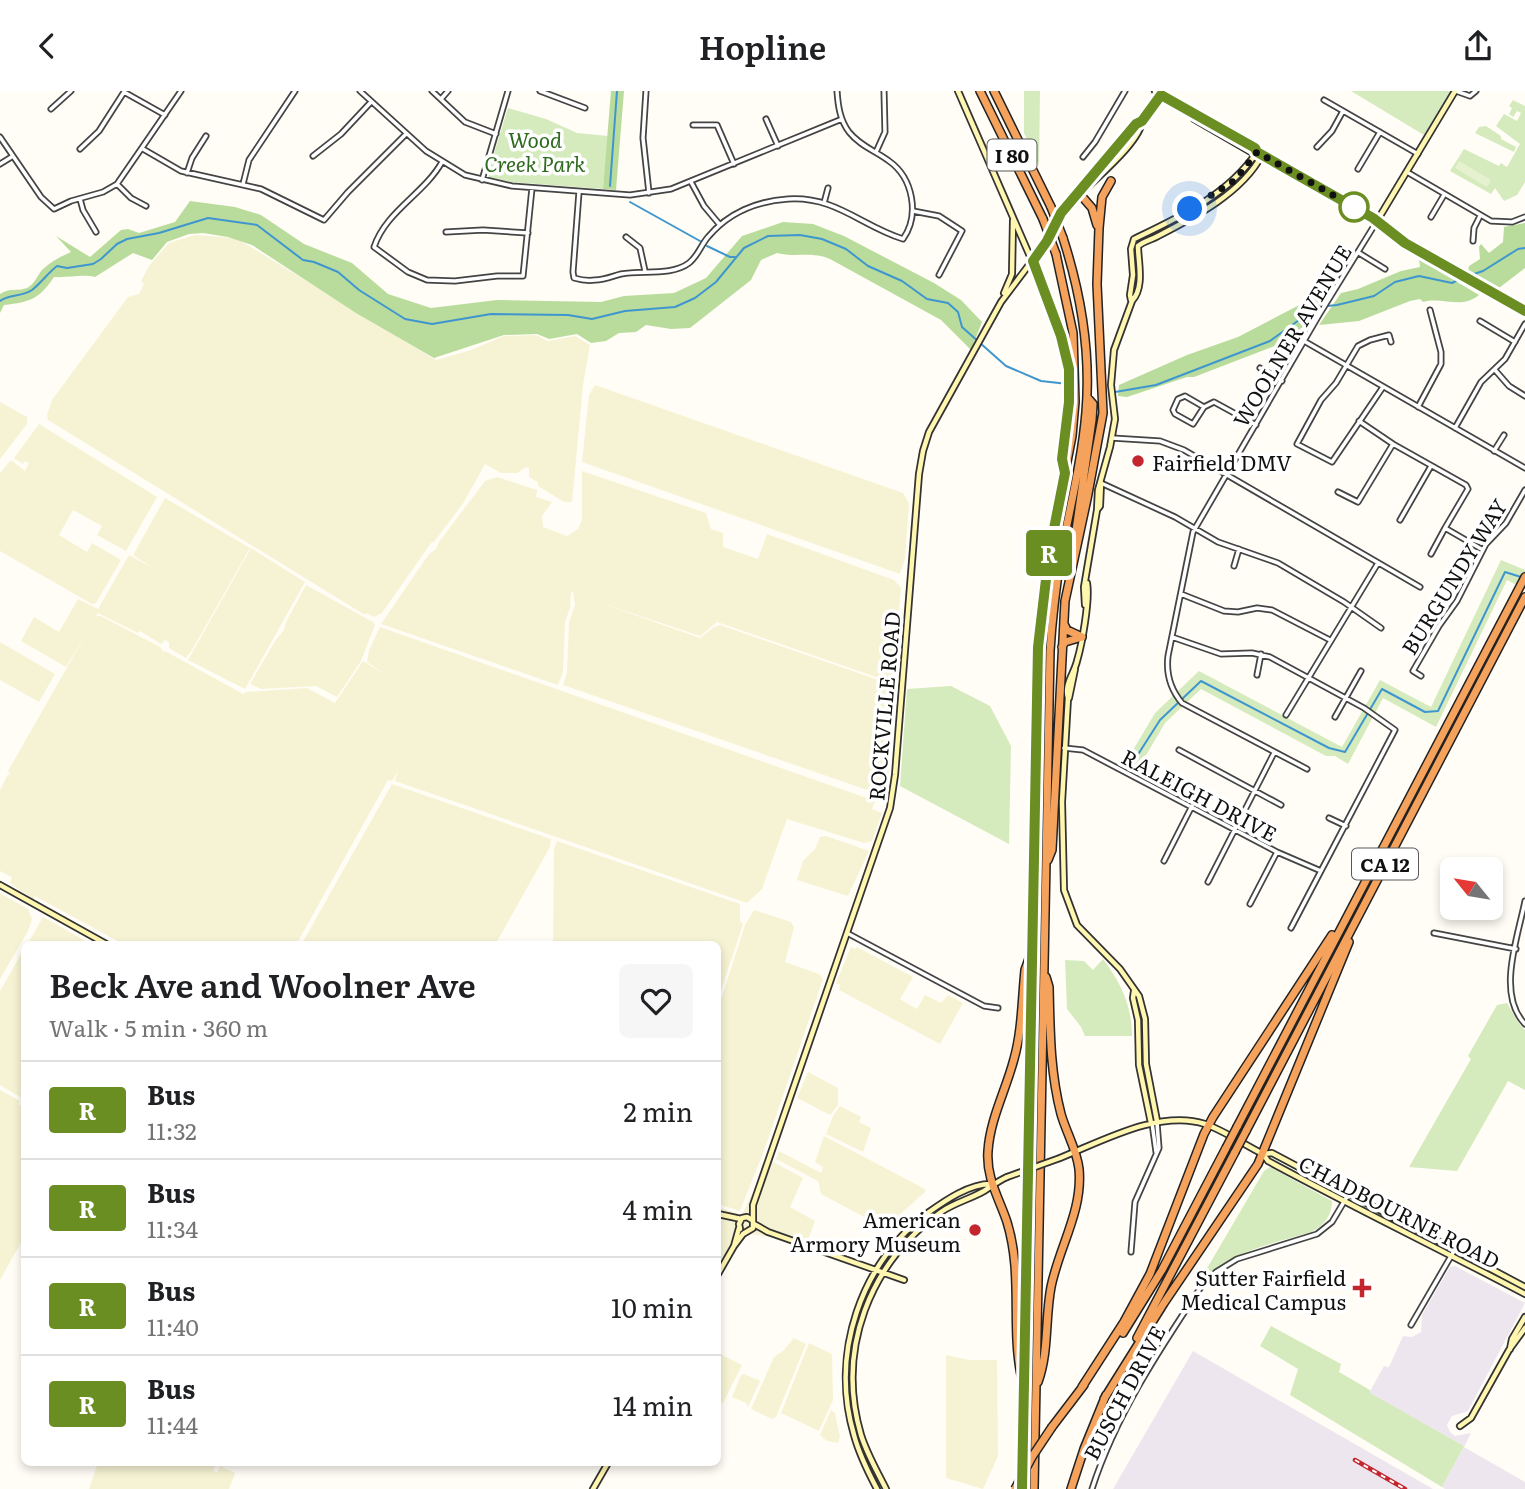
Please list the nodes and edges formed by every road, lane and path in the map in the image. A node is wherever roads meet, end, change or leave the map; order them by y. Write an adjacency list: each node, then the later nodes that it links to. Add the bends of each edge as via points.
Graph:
1 (71, 91): 25 (street)
2 (124, 91): 27 (street); 38 (street, via 99,131)
3 (181, 91): 27 (street)
4 (295, 91): 56 (street, via 249,160)
5 (359, 91): 23 (street)
6 (432, 91): 21 (street)
7 (448, 91): 21 (street)
8 (508, 91): 33 (street)
9 (540, 91): 24 (street)
10 (646, 91): 61 (street, via 643,138)
11 (837, 91): 29 (street)
12 (884, 91): 40 (street, via 885,132)
13 (958, 91): 67 (main road)
14 (981, 91): 95 (highway, I 80, bridge, via 1056,254 1070,314)
15 (994, 91): 100 (highway, I 80, bridge, via 1051,207 1076,279)
16 (1125, 91): 45 (street)
17 (1155, 91): 20 (main road)
18 (1455, 91): 19 (street, via 1470,96); 42 (main road, WOOLNER AVENUE)
19 (1476, 91)
20 (1162, 93): 41 (main road, via 1194,119); 60 (main road, ROCKVILLE ROAD)
21 (441, 99): 33 (street, via 473,127)
22 (1324, 100): 26 (street)
23 (371, 102): 32 (street); 44 (street)
24 (585, 108)
25 (51, 109)
26 (1343, 111): 31 (street); 37 (street)
27 (165, 115): 39 (street)
28 (766, 119): 36 (street)
29 (842, 119): 36 (street); 40 (street, via 853,137)
30 (693, 125): 48 (street, via 717,125)
31 (1380, 132): 42 (street); 49 (street)
32 (407, 134): 46 (street); 56 (street, via 324,220)
33 (496, 134): 52 (street)
34 (206, 136): 51 (street)
35 (0, 137): 43 (street)
36 (778, 146): 48 (street)
37 (1317, 147)
38 (80, 149)
39 (143, 149): 51 (street); 55 (street)
40 (876, 152): 66 (street, via 903,175)
41 (1260, 153): 71 (main road); 97 (main road, via 1248,176 1231,192 1163,233 1135,244 1132,300 1117,338)
42 (1418, 154): 50 (main road, WOOLNER AVENUE)
43 (13, 156): 47 (street); 63 (street, via 54,209)
44 (313, 156)
45 (1083, 157)
46 (442, 162): 52 (street); 76 (street, via 389,222 376,241 378,252 427,280 517,278 525,271)
47 (0, 164)
48 (734, 164): 54 (street)
49 (1357, 169)
50 (1407, 172): 62 (street); 71 (main road, WOOLNER AVENUE)
51 (187, 173): 56 (street)
52 (482, 180): 57 (street)
53 (1111, 181): 73 (highway, via 1102,197)
54 (691, 182): 61 (street); 72 (street)
55 (117, 184): 63 (street); 65 (street)
56 (243, 184)
57 (531, 188): 59 (street); 76 (street)
58 (828, 188): 64 (street)
59 (579, 191): 61 (street); 82 (street, via 574,278 593,281)
60 (1079, 193): 73 (highway, via 1092,208); 80 (main road, ROCKVILLE ROAD, via 1061,213)
61 (649, 194)
62 (1444, 195): 68 (street); 69 (street)
63 (80, 199): 74 (street)
64 (824, 203): 66 (street, via 903,239); 72 (street, via 772,201 747,208)
65 (146, 206)
66 (914, 211): 83 (street, via 930,213 962,231)
67 (1013, 215): 80 (main road); 84 (main road, via 1012,274)
68 (1480, 216): 70 (street, via 1501,222); 78 (street)
69 (1431, 217)
70 (1525, 217)
71 (1377, 221): 79 (street, WOOLNER AVENUE); 86 (main road, via 1405,243)
72 (720, 225): 82 (street, via 689,263 676,269)
73 (1099, 228): 97 (highway, via 1097,284)
74 (96, 232)
75 (446, 232): 76 (street)
76 (528, 233)
77 (626, 237): 82 (street, via 640,248)
78 (1473, 241)
79 (1359, 253): 81 (street); 89 (street, WOOLNER AVENUE)
80 (1033, 261): 84 (main road, ROCKVILLE ROAD); 95 (highway)
81 (1385, 269)
82 (645, 271)
83 (939, 275)
84 (1001, 302): 166 (main road, ROCKVILLE ROAD, via 936,416 923,451 893,792)
85 (1430, 310): 103 (street, via 1441,365)
86 (1525, 311)
87 (1480, 321): 91 (street)
88 (1525, 324): 91 (street)
89 (1304, 341): 92 (street); 96 (street, WOOLNER AVENUE)
90 (1391, 342): 92 (street, via 1389,335 1364,342)
91 (1515, 342): 94 (street)
92 (1346, 365): 98 (street); 104 (street, via 1297,444 1332,462)
93 (1260, 368): 96 (street)
94 (1495, 370): 99 (street); 106 (street, via 1481,382)
95 (1072, 380): 169 (highway, I 80, via 1072,436 1049,554 1038,647)
96 (1282, 381): 105 (street, WOOLNER AVENUE)
97 (1107, 385): 101 (highway)
98 (1383, 387): 103 (street); 104 (street)
99 (1525, 396)
100 (1087, 397): 125 (highway, via 1093,404 1092,420); 157 (highway, I 80, via 1052,627)
101 (1108, 399): 108 (main road, via 1115,419); 125 (highway)
102 (1204, 407): 102 (street, via 1182,397 1173,410 1193,423); 105 (street, via 1214,402)
103 (1418, 407): 106 (street)
104 (1359, 421): 109 (street)
105 (1256, 425): 113 (street, WOOLNER AVENUE)
106 (1455, 428): 110 (street)
107 (1504, 435): 110 (street)
108 (1110, 438): 113 (street, via 1165,442); 114 (main road)
109 (1393, 444): 111 (street); 116 (street, via 1358,502)
110 (1494, 451): 112 (street)
111 (1431, 466): 117 (street); 118 (street, via 1468,489)
112 (1525, 468)
113 (1226, 476): 119 (street, WOOLNER AVENUE); 123 (street)
114 (1101, 482): 119 (street); 133 (main road)
115 (1525, 491): 121 (street, BURGUNDY WAY)
116 (1338, 492)
117 (1400, 520)
118 (1445, 528): 121 (street); 122 (street)
119 (1195, 529): 120 (street); 128 (street, WOOLNER AVENUE)
120 (1239, 549): 124 (street); 130 (street, via 1278,563)
121 (1483, 550): 140 (street, BURGUNDY WAY, via 1413,671)
122 (1431, 554)
123 (1378, 563): 127 (street); 130 (street)
124 (1234, 566)
125 (1071, 569): 131 (highway)
126 (1523, 580): 164 (highway, CA 12)
127 (1419, 587)
128 (1181, 594): 134 (street, WOOLNER AVENUE); 135 (street, via 1224,611 1272,610)
129 (1525, 597): 161 (highway, CA 12)
130 (1350, 606): 132 (street); 135 (street)
131 (1063, 621): 133 (highway, via 1067,630); 136 (highway)
132 (1381, 628)
133 (1082, 637): 136 (highway, via 1065,642); 145 (main road, via 1066,693)
134 (1172, 637): 137 (street, via 1221,654); 147 (street, WOOLNER AVENUE, via 1167,664 1175,694 1185,705)
135 (1329, 640): 141 (street)
136 (1060, 651): 157 (highway, via 1052,849)
137 (1261, 654): 139 (street); 141 (street)
138 (1361, 671): 142 (street)
139 (1257, 675)
140 (1420, 675)
141 (1309, 677): 142 (street); 143 (street)
142 (1346, 697): 144 (street); 153 (street, via 1395,730)
143 (1286, 715)
144 (1335, 717)
145 (1064, 748): 151 (street, RALEIGH DRIVE, via 1083,750); 174 (main road, via 1062,866 1067,903 1085,935 1120,969 1139,996)
146 (1179, 750): 149 (street)
147 (1274, 753): 148 (street, WOOLNER AVENUE); 149 (street)
148 (1307, 769)
149 (1255, 790): 150 (street); 154 (street)
150 (1281, 805)
151 (1192, 806): 154 (street, RALEIGH DRIVE); 156 (street)
152 (1329, 818): 153 (street)
153 (1346, 826): 158 (street)
154 (1234, 829): 155 (street, RALEIGH DRIVE); 159 (street)
155 (1276, 852): 158 (street, RALEIGH DRIVE); 163 (street)
156 (1164, 861)
157 (1046, 867): 171 (highway, I 80)
158 (1321, 871): 165 (street)
159 (1208, 882)
160 (0, 884): 168 (main road)
161 (1367, 897): 177 (highway); 206 (highway, CA 12, bridge)
162 (1525, 901): 170 (street)
163 (1250, 904)
164 (1351, 909): 175 (highway); 203 (highway, CA 12, bridge, via 1145,1299)
165 (1291, 928)
166 (847, 933): 172 (street, via 984,1006); 182 (main road, ROCKVILLE ROAD)
167 (1434, 933): 170 (street)
168 (101, 941)
169 (1032, 949): 178 (highway, via 1025,970 1015,1055 989,1137); 204 (highway, I 80)
170 (1516, 949): 173 (street, via 1509,992)
171 (1044, 973): 176 (highway, via 1049,987 1055,1083); 205 (highway, I 80)
172 (998, 1008)
173 (1525, 1024)
174 (1154, 1122): 175 (main road, CHADBOURNE ROAD, via 1187,1120); 176 (main road, CHADBOURNE ROAD); 191 (street, via 1159,1147 1135,1202)
175 (1209, 1125): 177 (main road, CHADBOURNE ROAD); 203 (highway, via 1150,1274)
176 (1075, 1151): 178 (main road, CHADBOURNE ROAD, bridge); 205 (highway, via 1080,1170 1078,1200 1054,1275 1043,1365)
177 (1263, 1154): 180 (main road, CHADBOURNE ROAD, via 1272,1153); 181 (main road, CHADBOURNE ROAD, via 1268,1161); 206 (highway)
178 (992, 1184): 179 (main road); 179 (main road); 204 (highway, via 1013,1249 1018,1360)
179 (969, 1193): 194 (main road, via 946,1201 911,1225); 195 (main road, via 923,1226)
180 (1348, 1195): 181 (street, BUSCH DRIVE); 192 (main road, CHADBOURNE ROAD)
181 (1345, 1201): 192 (main road, CHADBOURNE ROAD); 216 (street, BUSCH DRIVE, via 1332,1222 1317,1234 1237,1259 1201,1287 1127,1408)
182 (753, 1205): 185 (main road, ROCKVILLE ROAD); 186 (main road, ROCKVILLE ROAD)
183 (721, 1216): 184 (main road)
184 (725, 1217): 185 (main road); 187 (main road)
185 (743, 1218): 186 (main road); 187 (main road, ROCKVILLE ROAD)
186 (753, 1222): 188 (main road, ROCKVILLE ROAD); 189 (main road)
187 (739, 1227): 188 (main road); 190 (main road)
188 (749, 1231): 189 (main road); 190 (main road)
189 (768, 1232): 194 (main road)
190 (734, 1246): 193 (main road)
191 (1130, 1252)
192 (1452, 1253): 197 (main road, CHADBOURNE ROAD); 198 (main road, CHADBOURNE ROAD); 200 (street)
193 (721, 1269)
194 (876, 1270): 195 (main road); 210 (main road, via 852,1328 846,1385 854,1435)
195 (883, 1272): 196 (main road); 211 (main road, via 860,1321 853,1374 861,1433)
196 (904, 1280)
197 (1525, 1287)
198 (1525, 1294)
199 (1525, 1317): 202 (main road)
200 (1411, 1325)
201 (1525, 1328): 202 (main road)
202 (1509, 1350): 207 (main road, via 1471,1418)
203 (1082, 1387): 212 (highway, CA 12, bridge, via 1032,1457)
204 (1024, 1388): 213 (highway, I 80)
205 (1035, 1389): 214 (highway, I 80)
206 (1104, 1399): 215 (highway, CA 12)
207 (1460, 1426)
208 (606, 1466): 209 (main road)
209 (593, 1489)
210 (877, 1489)
211 (886, 1489)
212 (1016, 1489)
213 (1022, 1489)
214 (1034, 1489)
215 (1070, 1489)
216 (1092, 1489)

